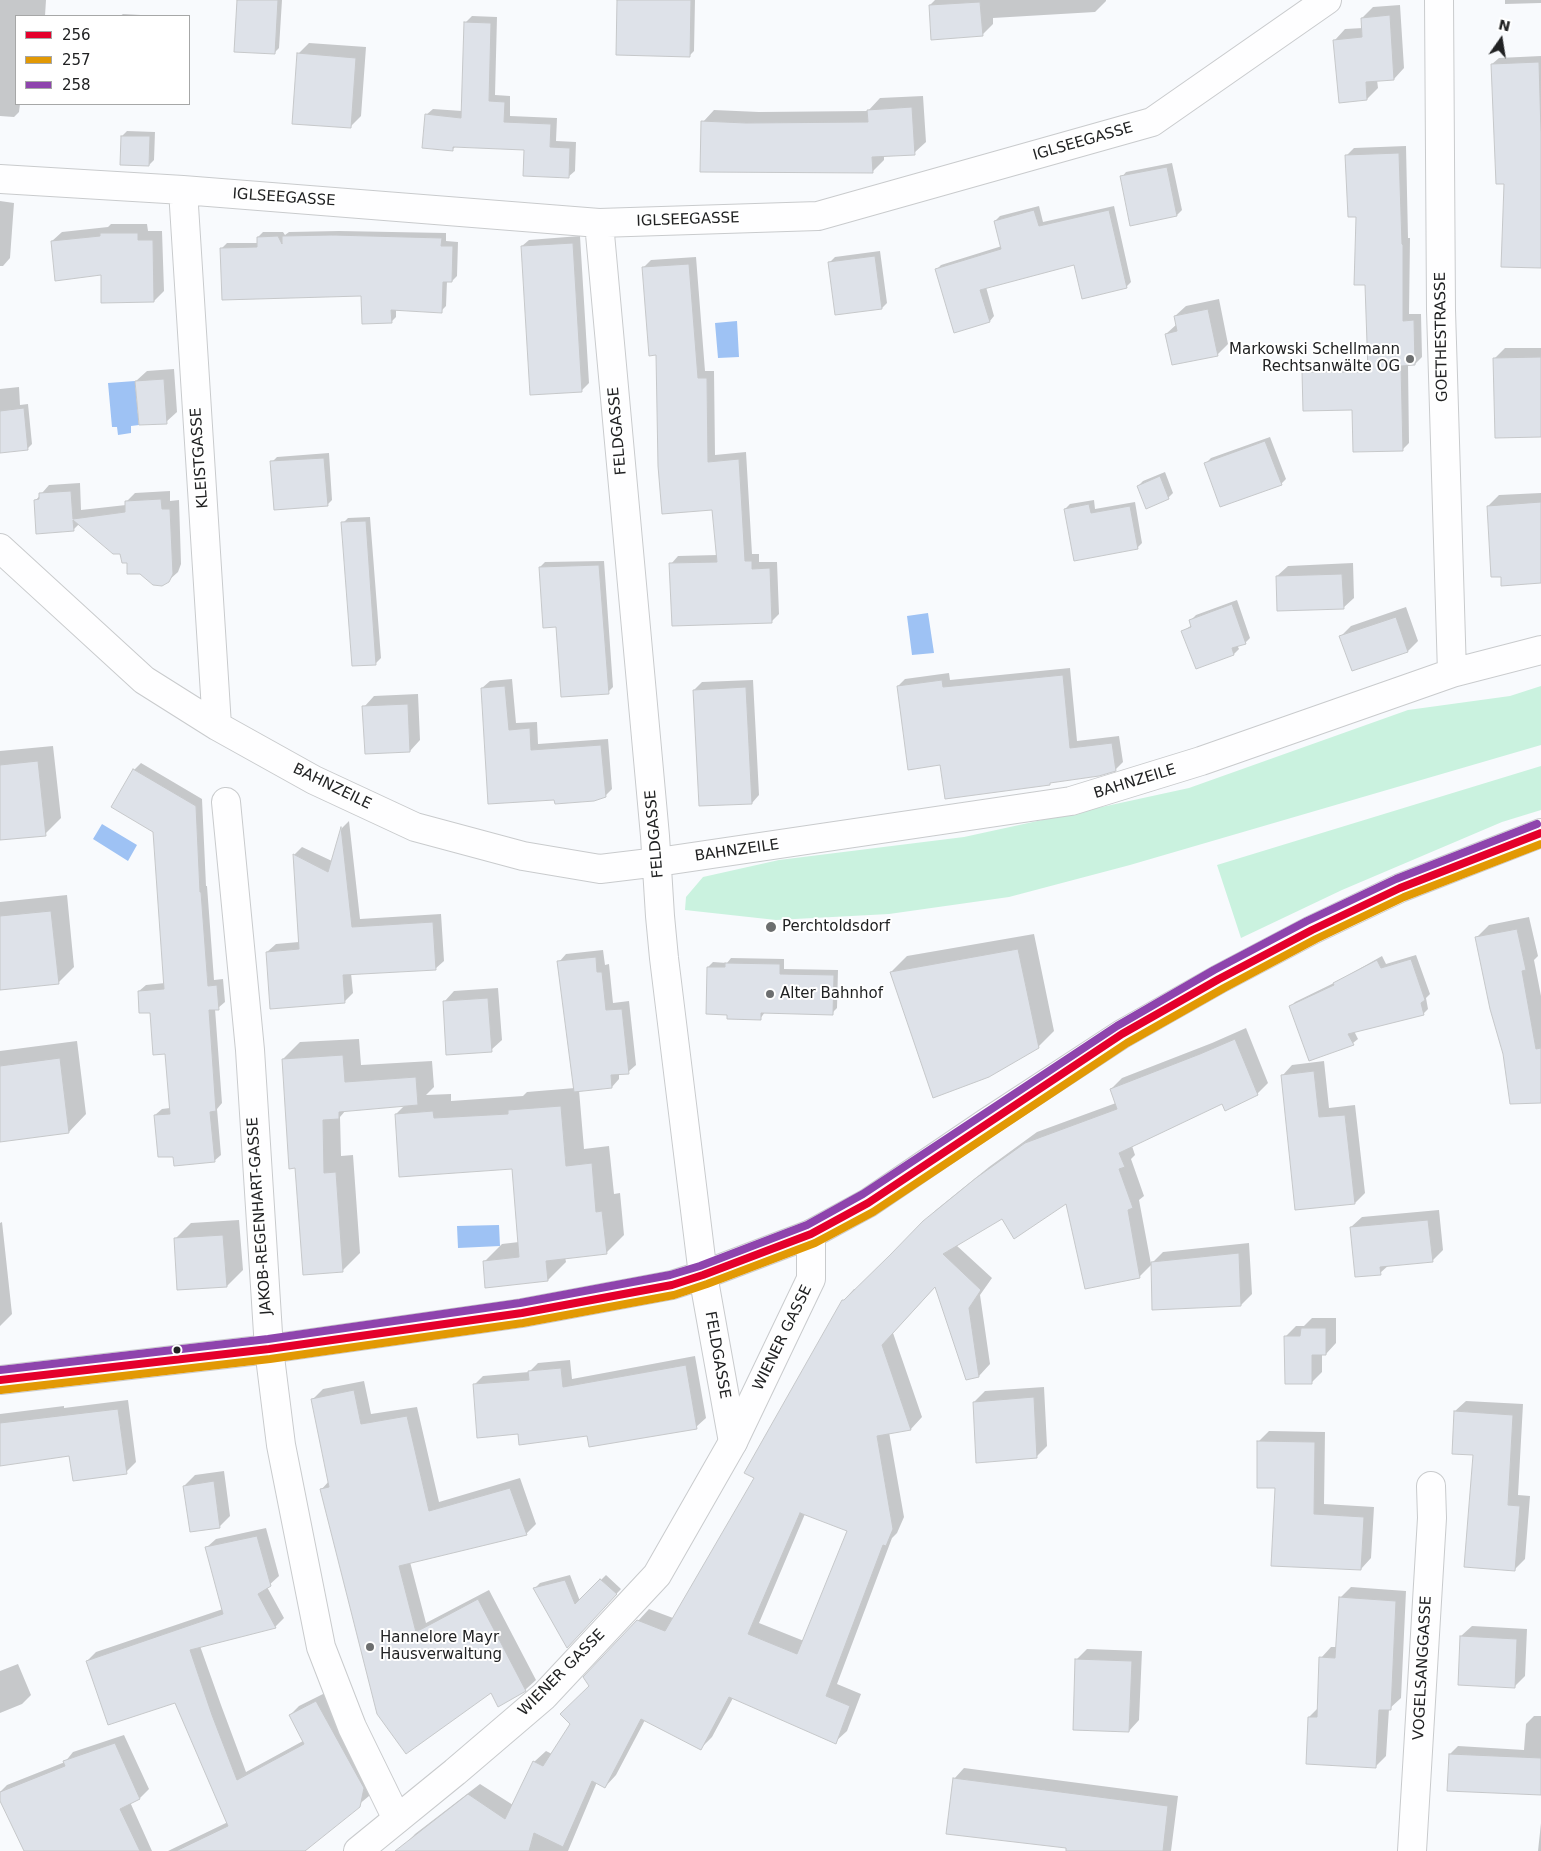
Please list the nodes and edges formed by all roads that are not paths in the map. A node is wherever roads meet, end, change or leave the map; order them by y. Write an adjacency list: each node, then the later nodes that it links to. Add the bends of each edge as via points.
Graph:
1 (1327, 0): 5 (street, IGLSEEGASSE, via 1152,122 818,216)
2 (1439, 0): 8 (street, GOETHESTRASSE, via 1441,310)
3 (0, 180): 4 (street, IGLSEEGASSE)
4 (183, 190): 5 (street, IGLSEEGASSE); 9 (street, KLEISTGASSE)
5 (599, 223): 12 (street, FELDGASSE)
6 (0, 548): 9 (street, BAHNZEILE, via 144,680)
7 (1541, 650): 8 (street, BAHNZEILE)
8 (1452, 673): 12 (street, BAHNZEILE, via 1200,761 1071,801)
9 (217, 726): 12 (street, BAHNZEILE, via 314,780 415,827 523,856 600,869)
10 (226, 802): 15 (street, JAKOB-REGENHART-GASSE, via 250,1050)
11 (1541, 833): 13 (street, via 1400,888 1219,980 1122,1034 868,1203)
12 (658, 862): 14 (street, FELDGASSE, via 664,958)
13 (811, 1234): 14 (street); 17 (street, WIENER GASSE, via 811,1279)
14 (703, 1275): 15 (street, via 672,1285 522,1313); 17 (street, FELDGASSE)
15 (269, 1350): 16 (street); 19 (street, JAKOB-REGENHART-GASSE, via 281,1445 321,1647 352,1726)
16 (0, 1380)
17 (733, 1442): 19 (street, WIENER GASSE, via 657,1575 544,1696)
18 (1431, 1486): 21 (street, VOGELSANGGASSE)
19 (397, 1819): 20 (street, WIENER GASSE)
20 (362, 1850)
21 (1412, 1851)

